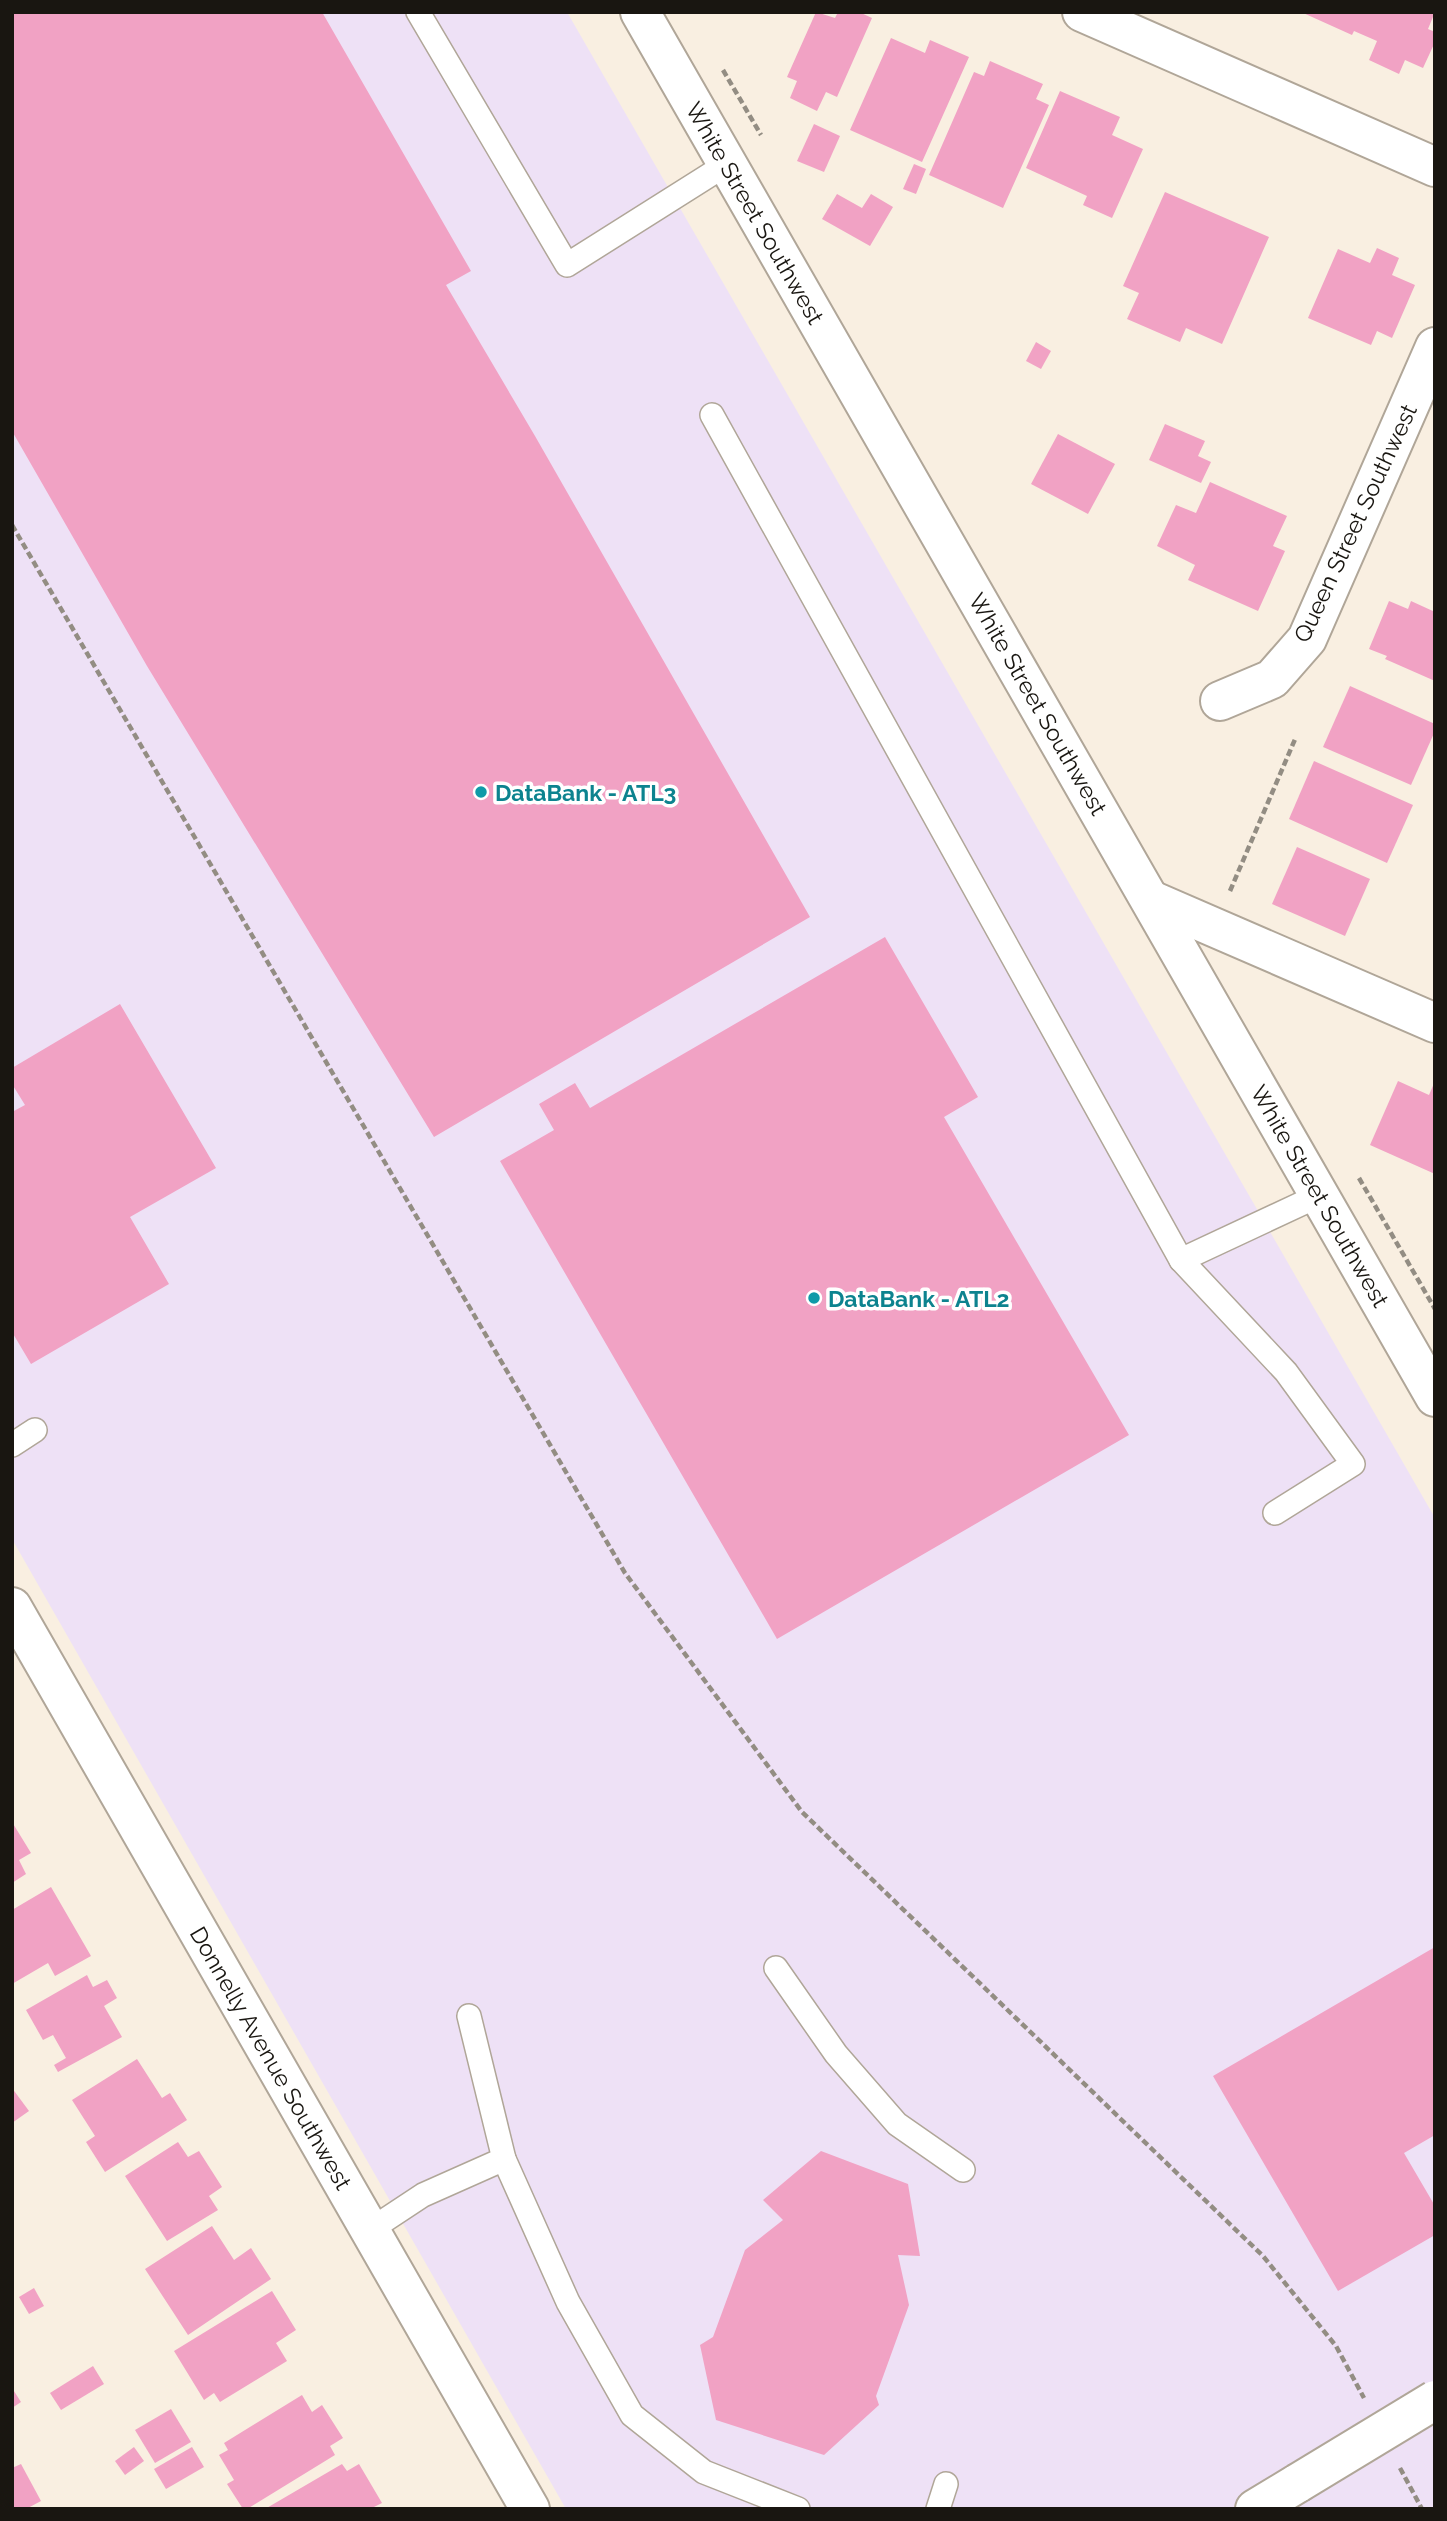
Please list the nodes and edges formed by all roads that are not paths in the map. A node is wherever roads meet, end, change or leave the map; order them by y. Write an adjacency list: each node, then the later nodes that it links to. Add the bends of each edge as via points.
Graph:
1 (418, 12): 4 (lane, via 567,265)
2 (640, 12): 4 (street, White Street Southwest)
3 (1082, 12): 5 (street)
4 (727, 164): 9 (street, White Street Southwest)
5 (1435, 167)
6 (1435, 347): 8 (street, Queen Street Southwest, via 1307,639 1272,679)
7 (712, 415): 12 (lane)
8 (1220, 701)
9 (1151, 900): 10 (street); 11 (street, White Street Southwest)
10 (1435, 1023)
11 (1320, 1195): 12 (lane); 13 (street, White Street Southwest)
12 (1181, 1260): 16 (lane, via 1286,1372 1353,1464)
13 (1435, 1397)
14 (35, 1430): 15 (lane)
15 (12, 1445)
16 (1275, 1513)
17 (12, 1607): 22 (street, Donnelly Avenue Southwest)
18 (776, 1968): 21 (lane, via 836,2054 897,2124)
19 (469, 2016): 20 (lane)
20 (504, 2160): 22 (lane, via 423,2195); 26 (lane, via 568,2302 632,2415 704,2472)
21 (963, 2170)
22 (370, 2230): 25 (street, Donnelly Avenue Southwest)
23 (1435, 2400): 28 (street, bridge)
24 (946, 2484): 27 (lane)
25 (530, 2509)
26 (798, 2509)
27 (937, 2509)
28 (1255, 2509)

